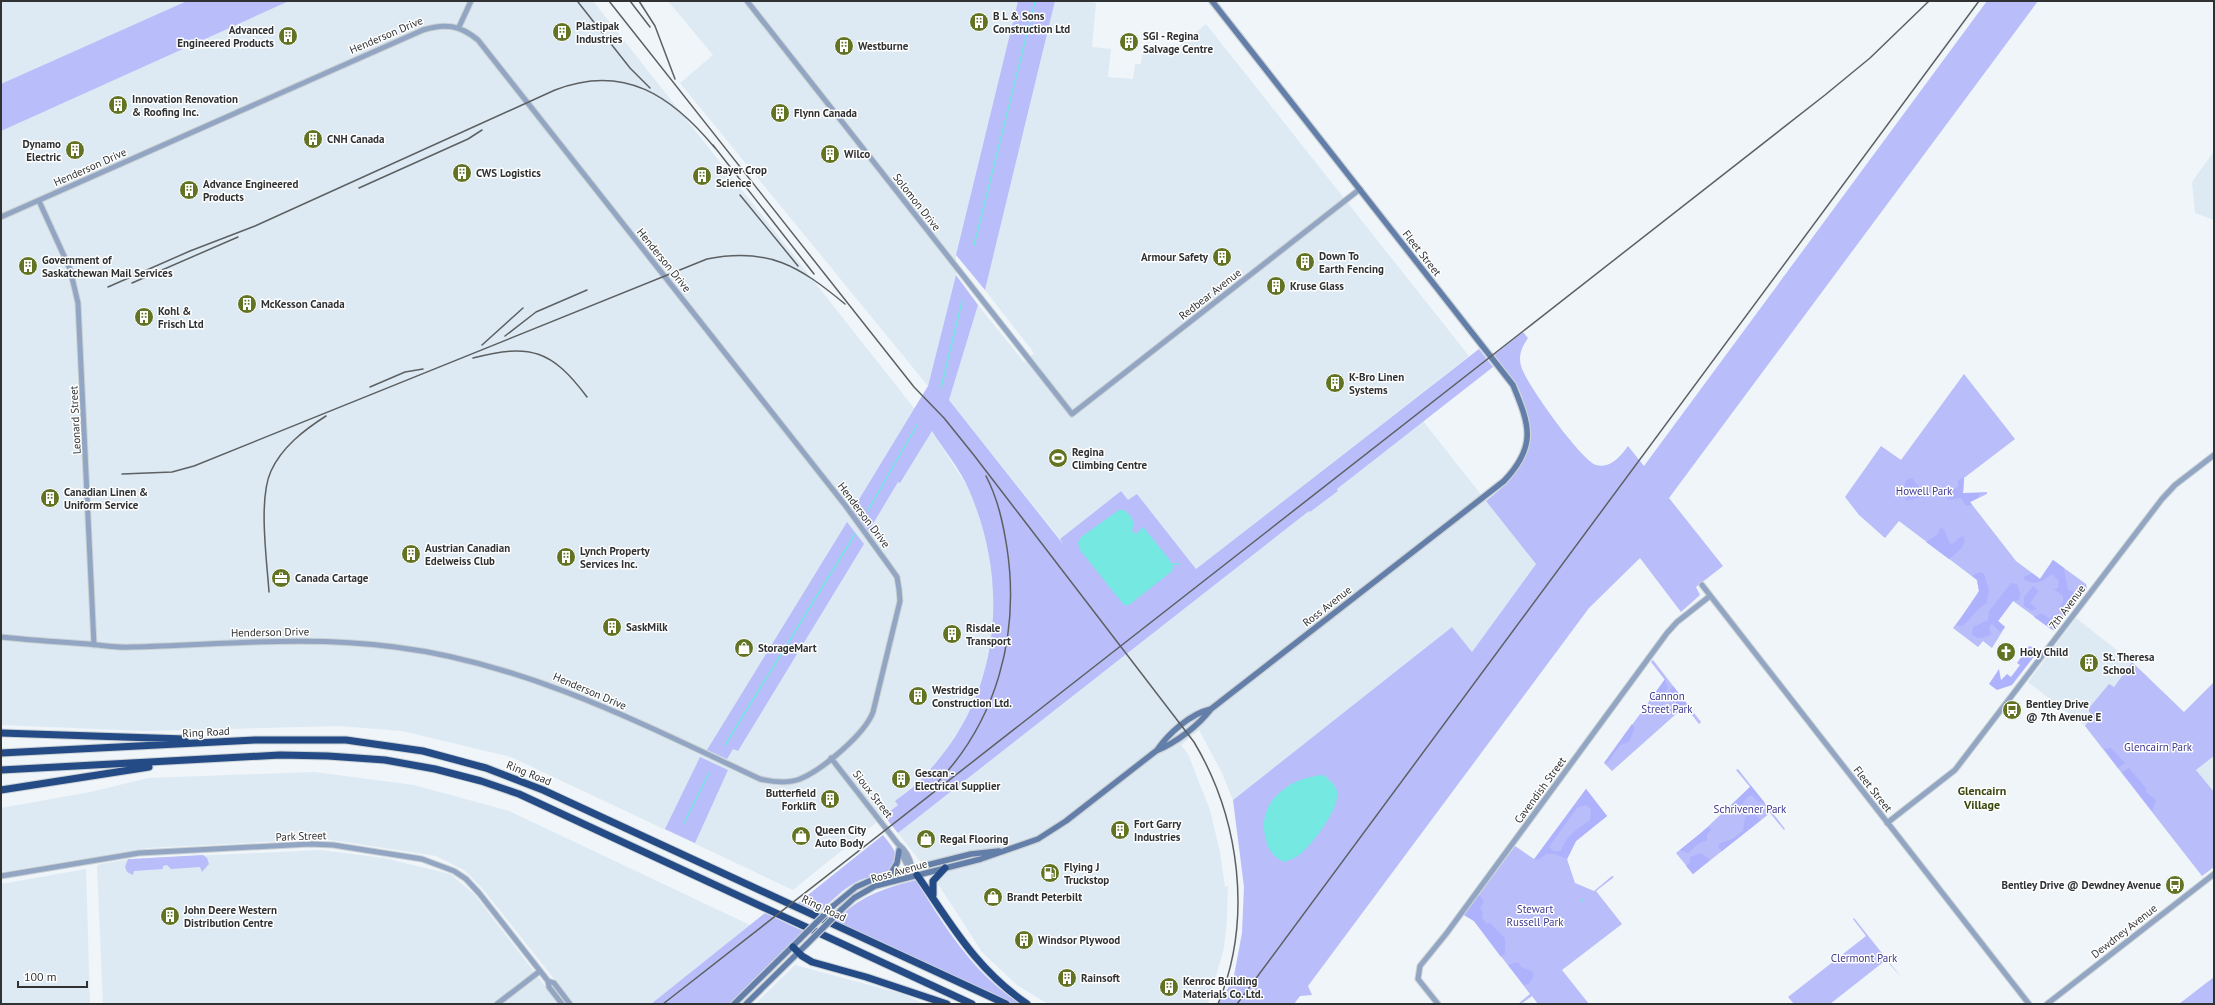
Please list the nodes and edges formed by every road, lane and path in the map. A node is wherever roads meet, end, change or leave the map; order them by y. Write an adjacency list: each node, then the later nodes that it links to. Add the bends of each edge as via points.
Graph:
1 (471, 1): 4 (street)
2 (747, 1): 8 (street, Solomon Drive)
3 (1212, 1): 5 (main road, Fleet Street)
4 (459, 27): 6 (street, Henderson Drive, via 437,26 424,30); 18 (street, Henderson Drive, via 478,40 496,62 845,505 897,577 900,600 873,712 866,728)
5 (1360, 189): 8 (street, Redbear Avenue); 10 (main road, Fleet Street, via 1513,384 1524,411 1528,440 1523,457 1504,481)
6 (39, 201): 7 (street, Henderson Drive); 14 (street, Leonard Street, via 70,269 78,302)
7 (1, 218)
8 (1072, 414)
9 (2214, 455): 22 (street, 7th Avenue, via 2175,484 2162,499 1955,770)
10 (1454, 518): 24 (main road, Ross Avenue, via 1170,745 1156,751 1058,827 1038,839)
11 (1702, 585): 12 (street, Fleet Street)
12 (1710, 596): 22 (street, Fleet Street); 46 (street, Cavendish Street, via 1667,633 1451,928 1420,966 1418,978)
13 (1, 637): 14 (street, Henderson Drive)
14 (94, 645): 18 (street, Henderson Drive, via 130,647 272,640 327,641 395,647 480,663 536,680 596,703 768,781 789,782 799,779)
15 (1, 733): 16 (highway)
16 (255, 740): 17 (highway, Ring Road); 44 (highway, Ring Road, via 346,740 423,751 486,768 543,790)
17 (1, 753)
18 (831, 758): 23 (street, Sioux Street)
19 (199, 760): 20 (highway); 21 (highway); 43 (highway, via 280,755 350,757 435,769 481,781 519,794)
20 (1, 770)
21 (1, 790)
22 (1886, 823): 47 (street, Fleet Street)
23 (898, 844): 25 (street, Sioux Street); 26 (street, Sioux Street, via 911,861)
24 (1003, 850): 26 (main road, Ross Avenue, via 979,852); 27 (main road, Ross Avenue, via 981,860)
25 (899, 851): 26 (street, Sioux Street, via 906,864); 28 (main road, via 898,863)
26 (912, 868): 28 (main road, Ross Avenue); 30 (street, Sioux Street)
27 (945, 868): 30 (main road, Ross Avenue); 32 (highway, via 933,881)
28 (891, 873): 33 (main road, Ross Avenue, bridge, via 856,887)
29 (2214, 874): 48 (street, Dewdney Avenue)
30 (917, 875): 32 (highway); 34 (main road, Ross Avenue, bridge, via 875,886 854,898)
31 (1, 876): 35 (street, Park Street, via 139,853 310,844 333,845 422,859 440,864 466,879)
32 (933, 897): 45 (highway, via 956,934 975,957 1006,988)
33 (793, 946): 34 (highway); 40 (main road)
34 (798, 953): 41 (main road, Ross Avenue); 42 (highway, via 812,962)
35 (540, 971): 36 (street, Park Street); 37 (street)
36 (548, 981): 38 (street, Park Street, via 549,987); 39 (street, Park Street, via 554,983)
37 (497, 1004)
38 (562, 1004)
39 (570, 1004)
40 (734, 1004)
41 (746, 1004)
42 (947, 1004)
43 (972, 1004)
44 (1006, 1004)
45 (1027, 1004)
46 (1438, 1004)
47 (2029, 1004)
48 (2047, 1004)

